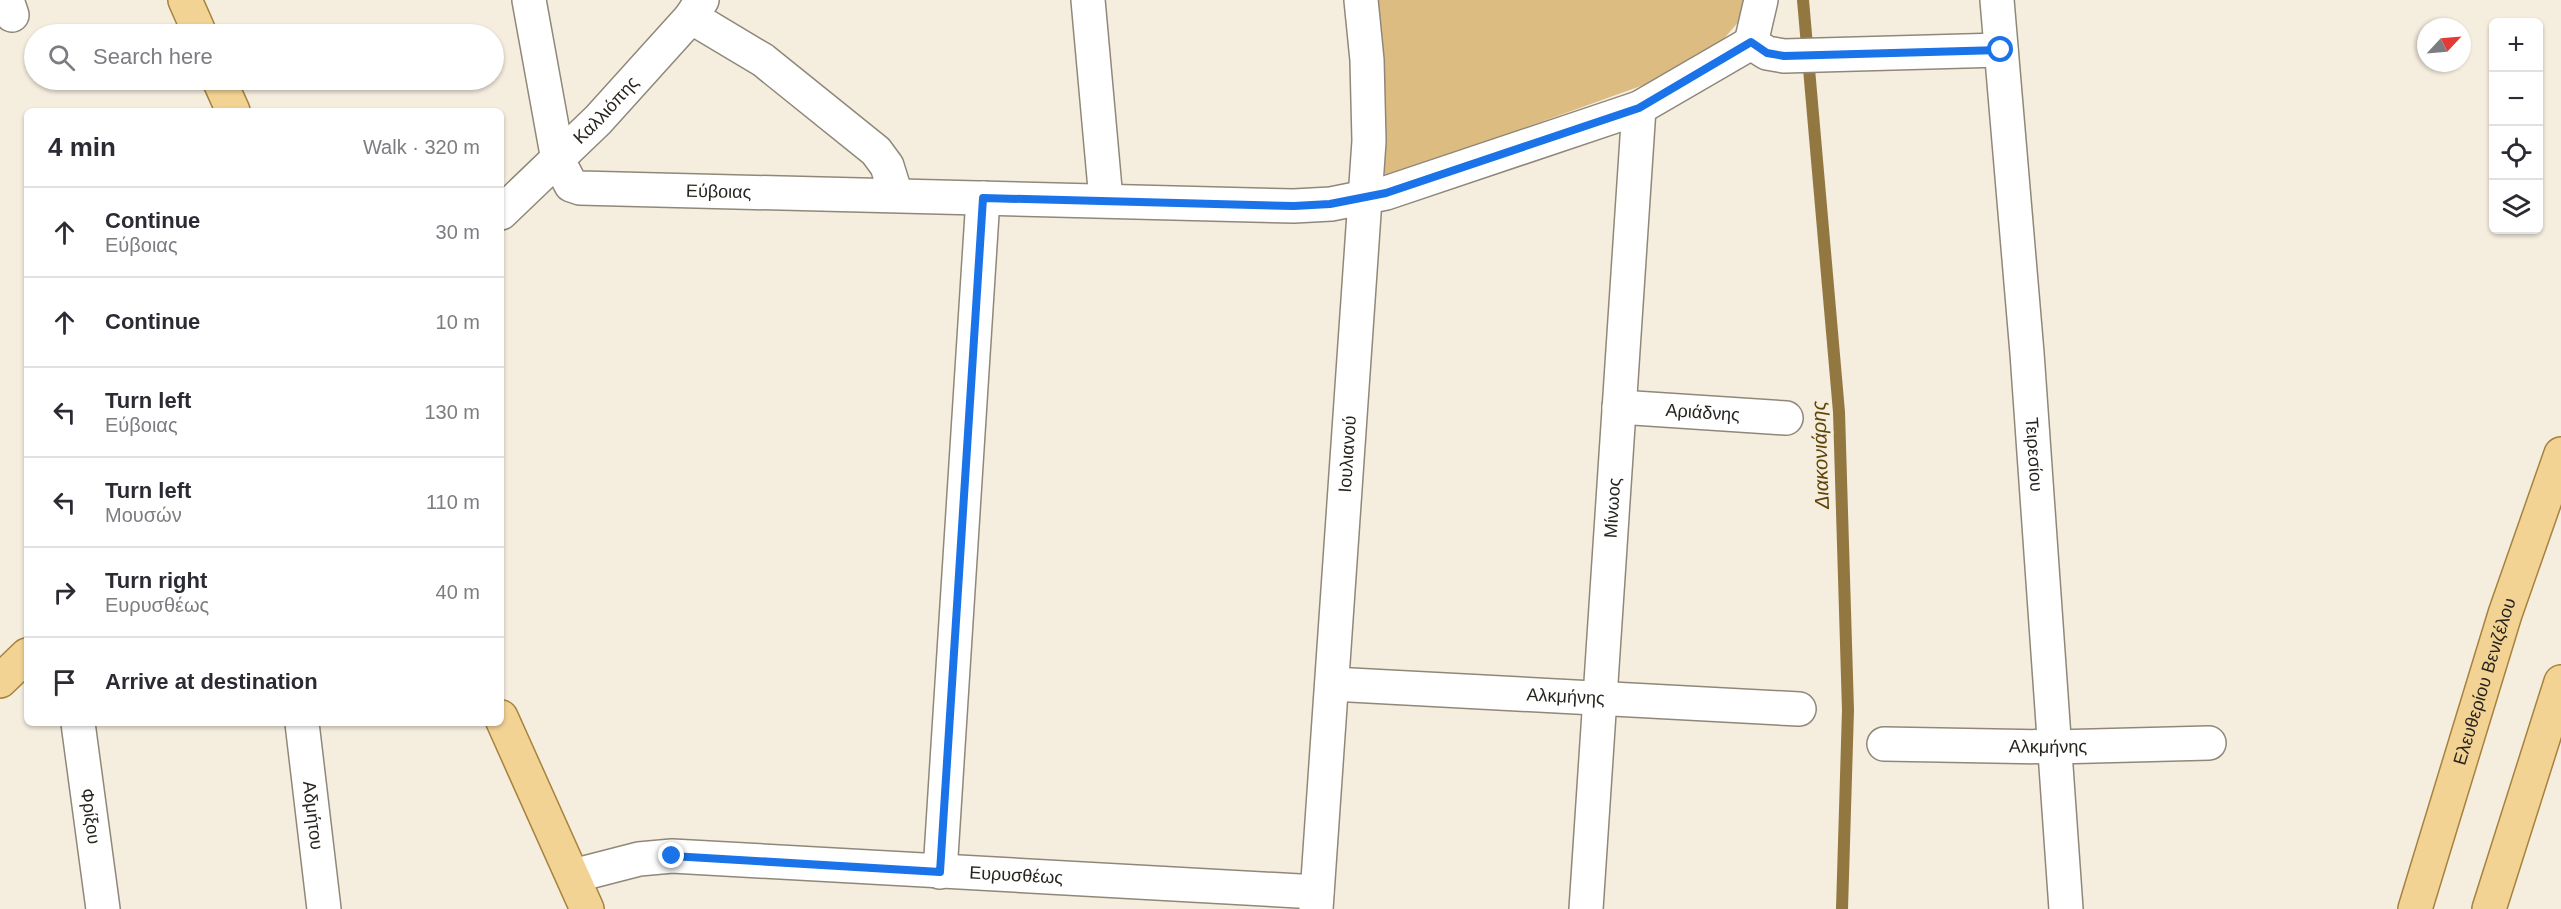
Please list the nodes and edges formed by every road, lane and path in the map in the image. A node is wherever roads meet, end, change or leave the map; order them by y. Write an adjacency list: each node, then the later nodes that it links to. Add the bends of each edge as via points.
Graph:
1 (185, 0): 8 (main road)
2 (529, 0): 14 (street, Εύβοιας)
3 (1088, 0): 18 (street)
4 (1361, 0): 17 (street, Ιουλιανού, via 1369,105)
5 (1761, 0): 9 (street)
6 (1997, 0): 10 (street, Τειρεσίου)
7 (696, 9): 14 (street, Καλλιόπης, via 633,83); 15 (street, via 876,151 887,166)
8 (196, 24)
9 (1751, 42): 10 (street, via 1767,53 1784,56); 13 (street, Εύβοιας)
10 (2001, 50): 34 (street, Τειρεσίου)
11 (224, 90): 12 (main road)
12 (232, 108)
13 (1639, 108): 17 (street, Εύβοιας); 20 (street, Μίνωος)
14 (558, 160): 15 (street, Εύβοιας, via 571,185 580,188); 19 (street, Καλλιόπης)
15 (896, 195): 16 (street, Εύβοιας)
16 (983, 198): 18 (street, Εύβοιας); 35 (street)
17 (1366, 198): 18 (street, Εύβοιας, via 1294,206); 26 (street, Ιουλιανού)
18 (1106, 200)
19 (504, 210)
20 (1619, 407): 21 (street, Αριάδνης); 27 (street, Μίνωος)
21 (1786, 418)
22 (2561, 454): 43 (main road, Ελευθερίου Βενιζέλου, via 2505,615)
23 (24, 658): 24 (main road)
24 (0, 681)
25 (2561, 681): 44 (main road)
26 (1332, 684): 27 (street, Αλκμήνης); 37 (street, Ιουλιανού)
27 (1599, 700): 28 (street, Αλκμήνης); 41 (street, Μίνωος)
28 (1799, 709)
29 (504, 724): 36 (main road)
30 (78, 726): 38 (street, Φρίξου)
31 (302, 726): 39 (street, Αδμήτου)
32 (2209, 743): 34 (street, Αλκμήνης)
33 (1884, 744): 34 (street, Αλκμήνης)
34 (2055, 747): 42 (street, Τειρεσίου)
35 (940, 872): 36 (street, Ευρυσθέως, via 655,856); 37 (street, Ευρυσθέως)
36 (573, 876): 40 (main road)
37 (1316, 900)
38 (103, 909)
39 (324, 909)
40 (587, 909)
41 (1586, 909)
42 (2066, 909)
43 (2415, 909)
44 (2489, 909)

